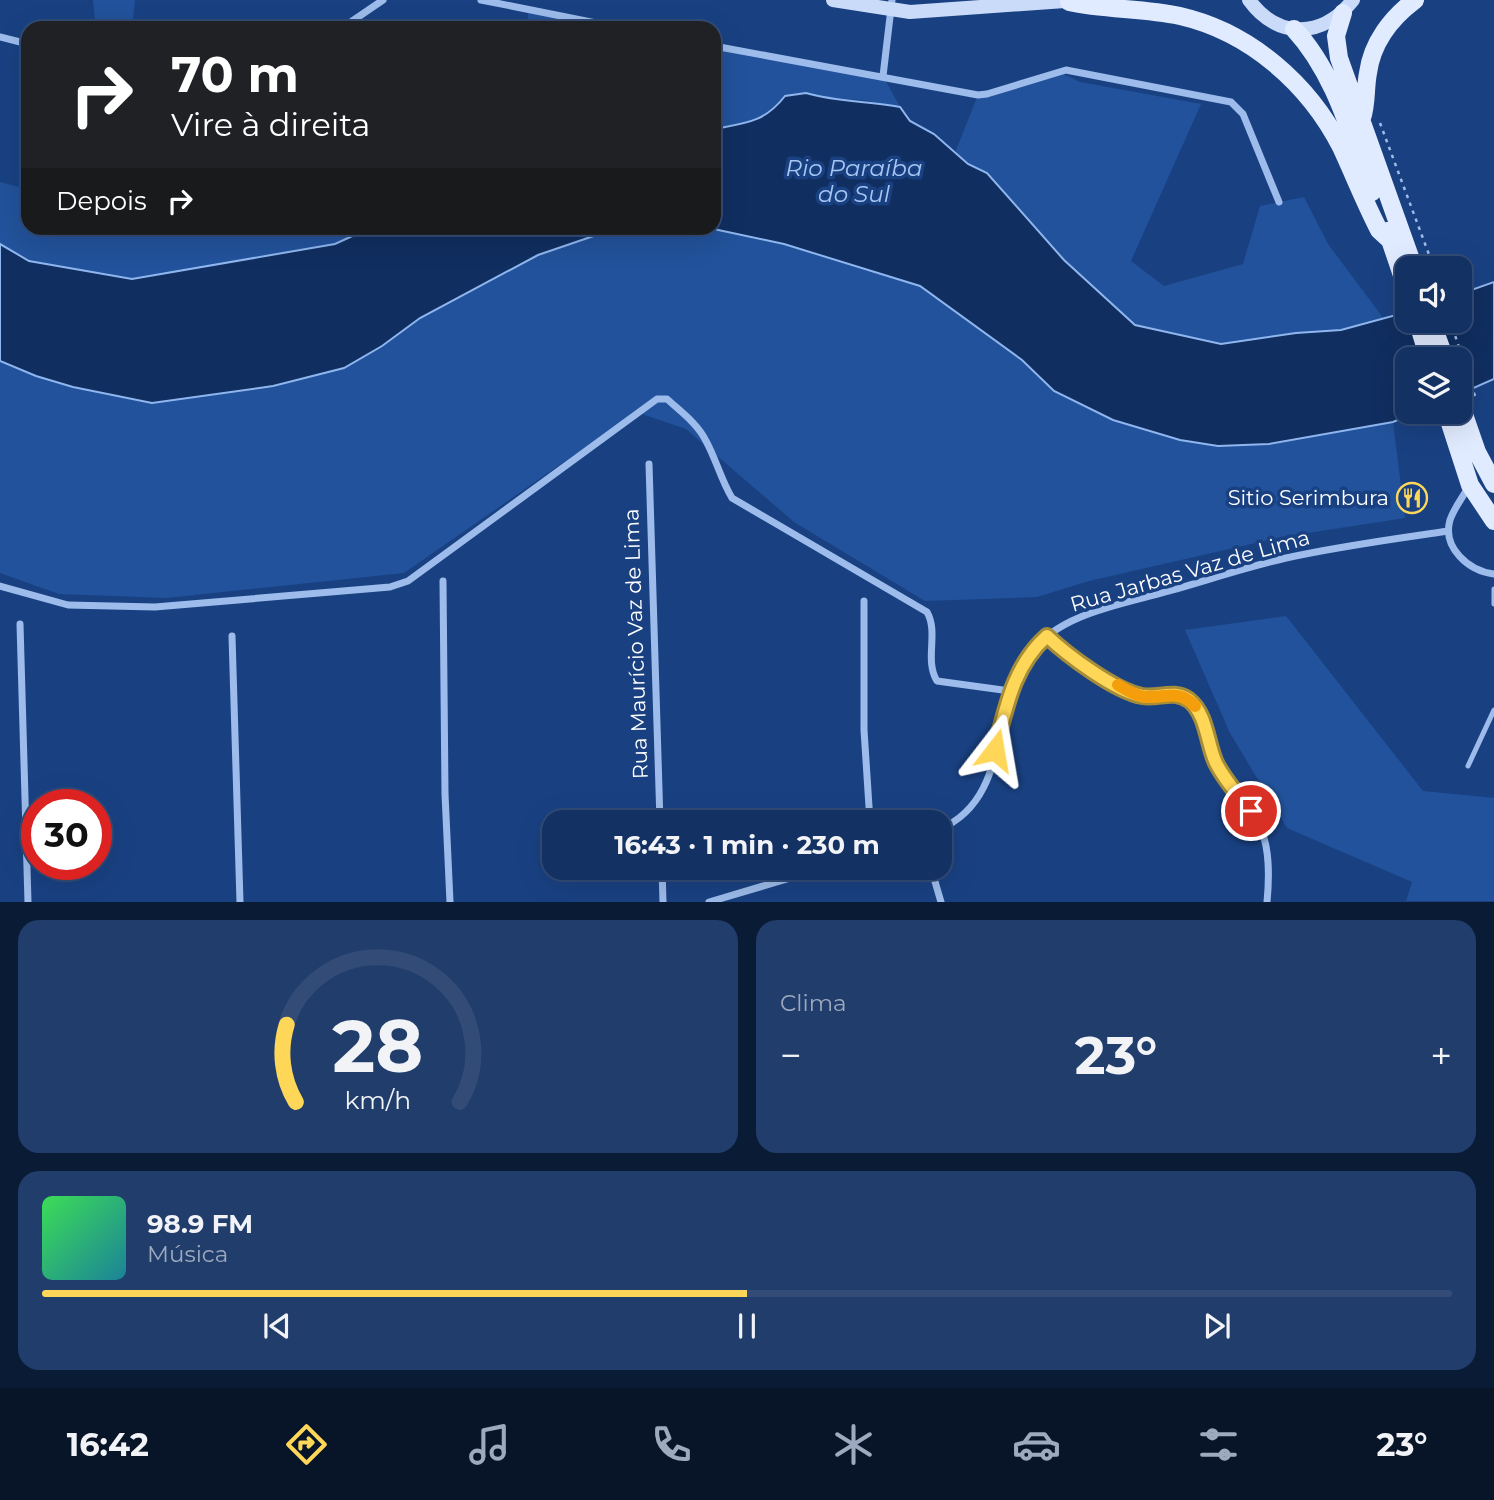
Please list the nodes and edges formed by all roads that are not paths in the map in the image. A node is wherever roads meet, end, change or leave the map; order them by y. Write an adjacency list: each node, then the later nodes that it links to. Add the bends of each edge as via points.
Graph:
1 (383, 0): 9 (street)
2 (481, 0): 10 (street)
3 (833, 0): 7 (street)
4 (1249, 0): 11 (street, via 1267,19)
5 (1415, 0): 16 (main road, via 1392,20 1378,41)
6 (1074, 1): 7 (street, via 910,12); 18 (main road, via 1181,16 1232,36 1268,58 1304,92 1329,127 1379,230)
7 (891, 5): 15 (street)
8 (1348, 6): 11 (street, via 1320,26); 16 (main road, via 1336,49)
9 (352, 21)
10 (586, 21)
11 (1294, 29): 18 (main road, via 1324,69)
12 (0, 37): 13 (street)
13 (21, 42)
14 (721, 47): 15 (street)
15 (883, 76): 17 (street, via 978,95 1057,71 1078,70 1231,102 1243,114)
16 (1361, 121): 20 (main road)
17 (1279, 202)
18 (1391, 241): 19 (main road)
19 (1402, 256)
20 (1405, 256)
21 (1456, 424): 23 (main road)
22 (1461, 424): 23 (main road)
23 (1461, 431): 25 (main road); 26 (main road)
24 (649, 464): 41 (street, Rua Maurício Vaz de Lima)
25 (1494, 484)
26 (1470, 485): 27 (main road); 28 (street, via 1452,514)
27 (1494, 521)
28 (1448, 531): 29 (street, via 1464,562); 37 (street, Rua Jarbas Vaz de Lima, via 1283,559 1092,613)
29 (1494, 574)
30 (443, 582): 49 (street)
31 (0, 586): 38 (street, via 68,605 155,607 390,587 408,581 657,399 667,399 702,434 733,498 927,612 932,621 931,671 937,681)
32 (1494, 589): 34 (lane)
33 (864, 601): 42 (street)
34 (1494, 604)
35 (20, 624): 47 (street)
36 (232, 636): 48 (street)
37 (1047, 636): 38 (street, Rua Jarbas Vaz de Lima, via 1032,652); 53 (street, via 1065,653 1125,690 1146,697 1180,695 1193,704 1216,763 1263,835 1268,856)
38 (1010, 691): 43 (street, Rua Jarbas Vaz de Lima, via 985,789 964,816)
39 (1494, 710): 40 (lane)
40 (1468, 766)
41 (660, 810)
42 (869, 810)
43 (952, 823)
44 (662, 880): 50 (street)
45 (782, 880): 51 (street)
46 (935, 880): 52 (street)
47 (28, 901)
48 (240, 901)
49 (450, 901)
50 (663, 901)
51 (709, 901)
52 (941, 901)
53 (1266, 901)

